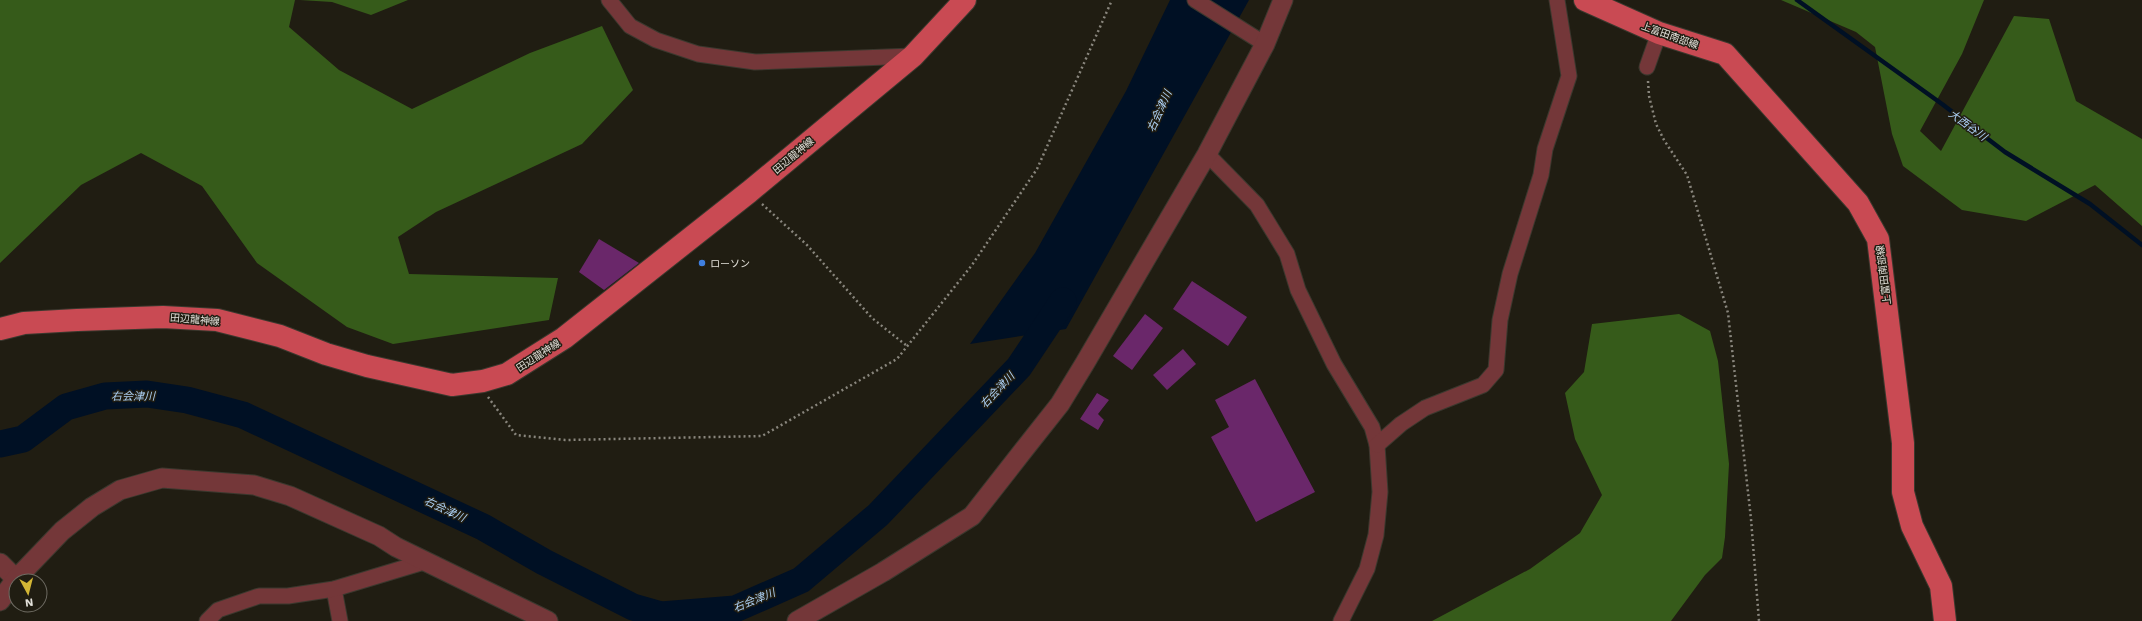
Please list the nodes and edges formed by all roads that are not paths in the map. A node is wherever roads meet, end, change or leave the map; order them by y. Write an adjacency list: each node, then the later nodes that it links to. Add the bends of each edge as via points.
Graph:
1 (609, 0): 9 (street, via 630,26 656,40 698,54 755,62)
2 (965, 0): 9 (main road, 田辺龍神線)
3 (1195, 0): 8 (street)
4 (1283, 0): 8 (street)
5 (1557, 0): 13 (street, via 1569,76 1545,149 1541,175 1510,274 1500,320 1496,370 1483,385 1424,408)
6 (1585, 0): 7 (main road, 上富田南部線)
7 (1659, 33): 10 (street); 26 (main road, 上富田南部線, via 1725,54 1858,203 1878,239 1903,443 1903,492 1912,526 1941,586)
8 (1265, 44): 11 (street)
9 (913, 56): 12 (main road, 田辺龍神線, via 750,192 564,338 507,374 483,381 452,385 326,354 280,336 217,320 163,317 77,320 24,323)
10 (1647, 66)
11 (1208, 154): 13 (street, via 1258,205 1287,254 1298,290 1334,364 1372,427); 24 (street, via 1060,404 972,516 883,572)
12 (0, 329)
13 (1378, 445): 25 (street, via 1380,492 1376,535 1367,569)
14 (427, 561): 17 (street, via 379,536 290,496 254,486 162,478 120,490 92,507 62,531); 18 (street); 23 (street)
15 (0, 563): 16 (street)
16 (10, 573)
17 (22, 573)
18 (334, 589): 21 (street, via 288,596 260,596 218,610); 22 (street)
19 (8, 590): 20 (street)
20 (0, 601)
21 (207, 621)
22 (340, 621)
23 (548, 621)
24 (797, 621)
25 (1340, 621)
26 (1946, 621)

